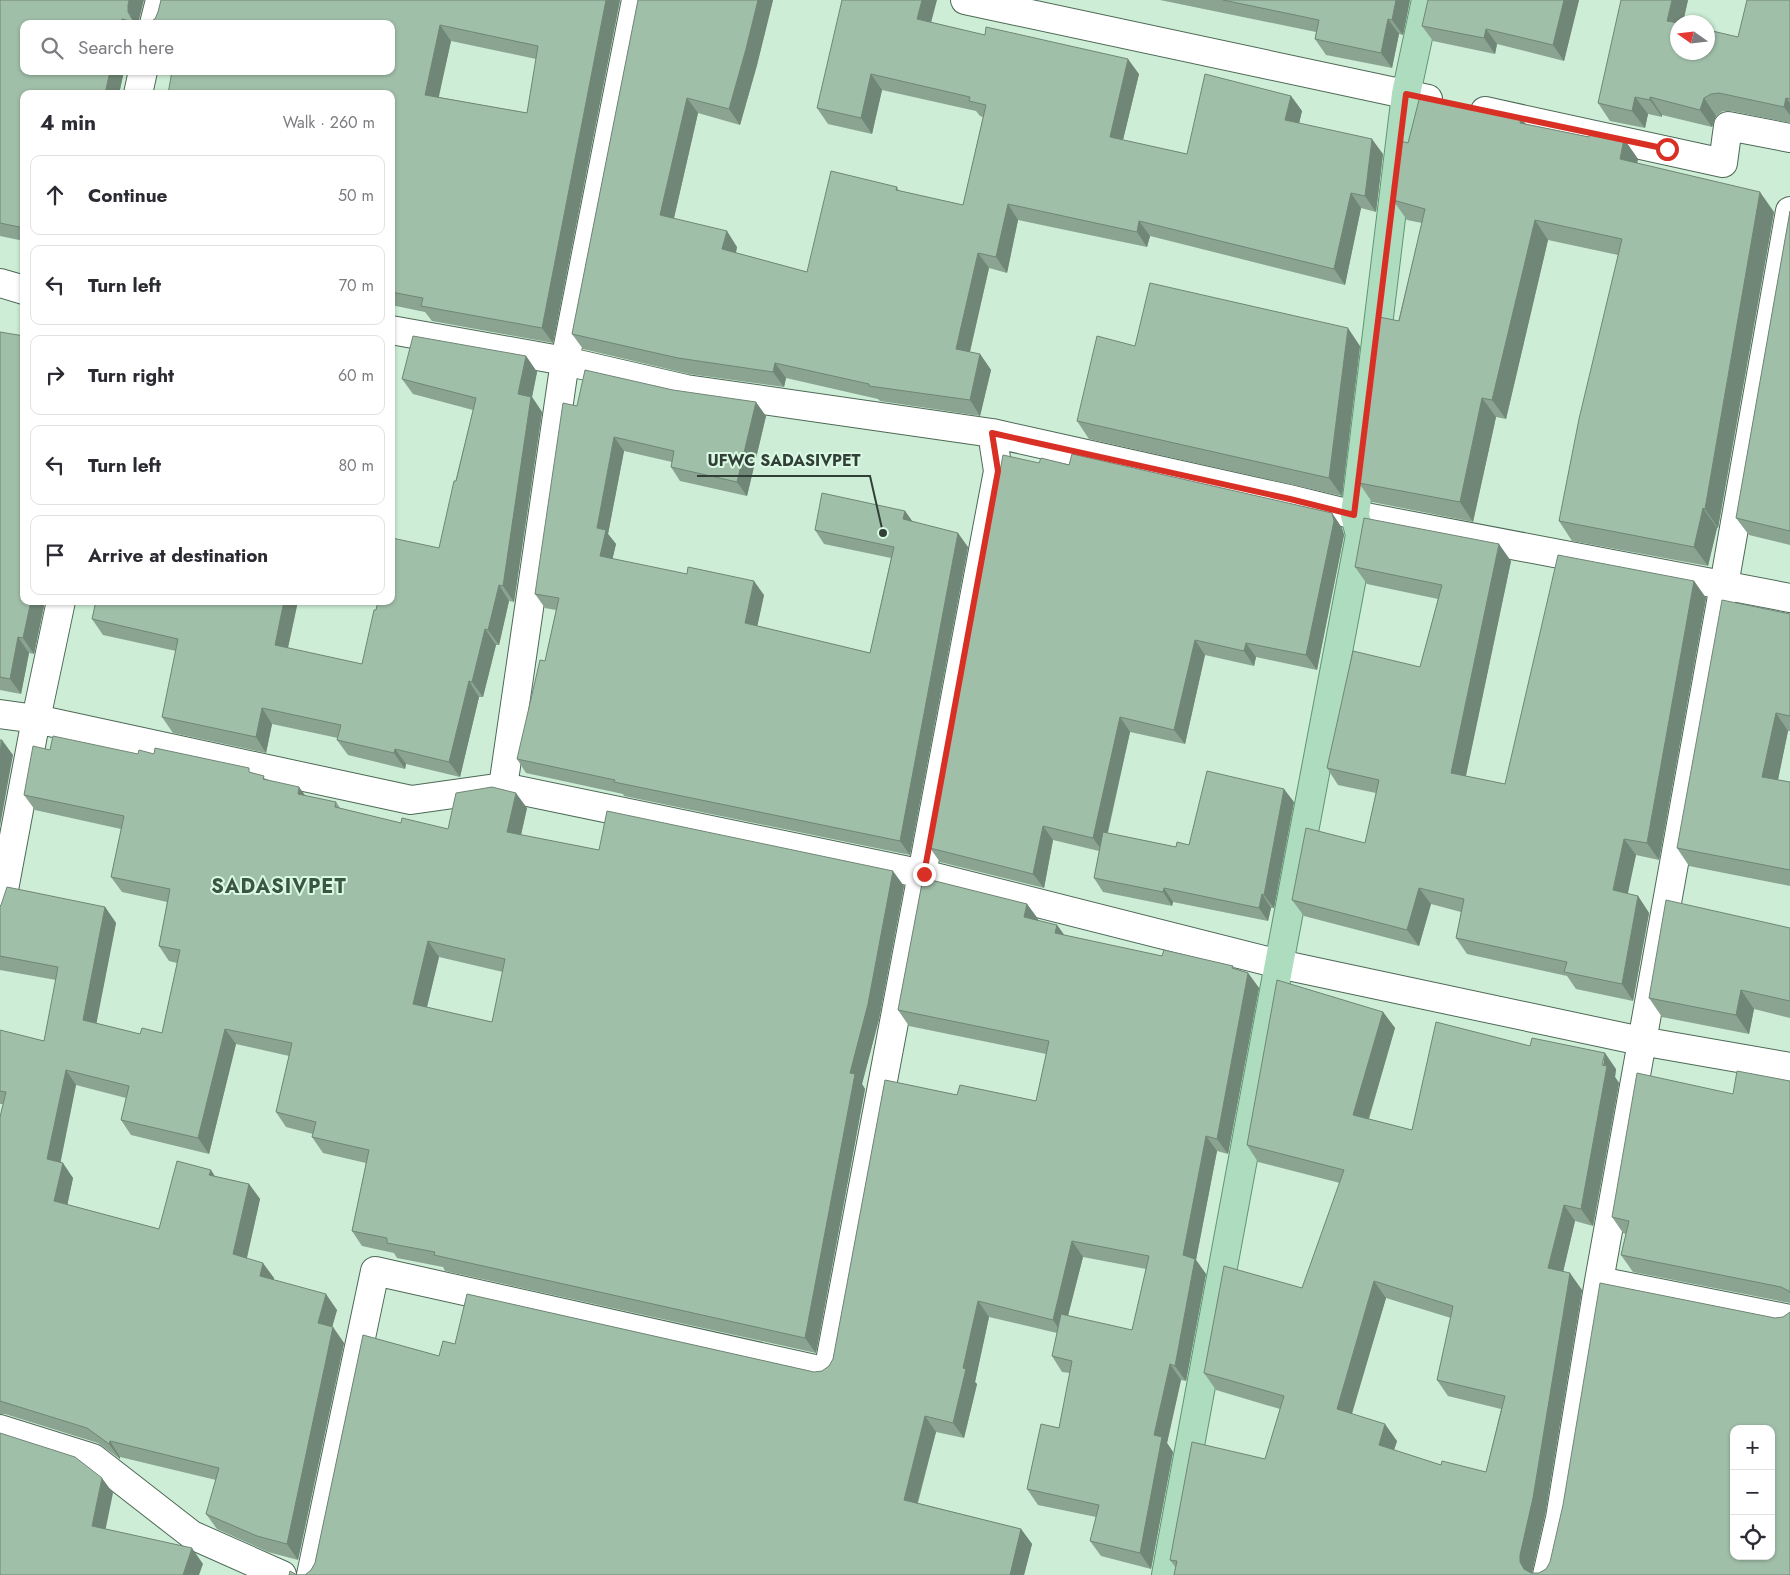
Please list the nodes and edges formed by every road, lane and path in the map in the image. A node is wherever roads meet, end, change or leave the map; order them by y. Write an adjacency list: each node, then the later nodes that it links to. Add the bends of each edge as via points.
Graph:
1 (160, 0): 6 (street)
2 (636, 0): 15 (street)
3 (965, 0): 5 (street)
4 (1426, 0): 9 (main road)
5 (1073, 11): 9 (street)
6 (155, 20)
7 (142, 75): 8 (street)
8 (139, 90)
9 (1406, 94): 10 (street, via 1723,163 1728,126); 17 (main road)
10 (1790, 138)
11 (1790, 211): 18 (street)
12 (0, 283): 13 (street)
13 (20, 289)
14 (395, 331): 15 (street)
15 (565, 361): 16 (street, via 686,389); 23 (street)
16 (992, 433): 17 (street); 24 (street, via 998,471)
17 (1354, 515): 18 (street); 26 (main road, via 1360,535)
18 (1724, 585): 19 (street); 27 (street)
19 (1790, 598)
20 (59, 605): 22 (street)
21 (0, 714): 22 (street)
22 (36, 718): 23 (street, via 411,800); 25 (street)
23 (503, 787): 24 (street)
24 (924, 874): 26 (street); 33 (street, via 828,1372 375,1271)
25 (0, 911)
26 (1279, 964): 27 (street); 34 (main road)
27 (1641, 1041): 28 (street); 29 (street)
28 (1790, 1067)
29 (1599, 1281): 30 (street); 35 (street, via 1560,1518)
30 (1790, 1319)
31 (0, 1429): 32 (street, via 93,1458 192,1535)
32 (282, 1575)
33 (310, 1575)
34 (1166, 1575)
35 (1547, 1575)

